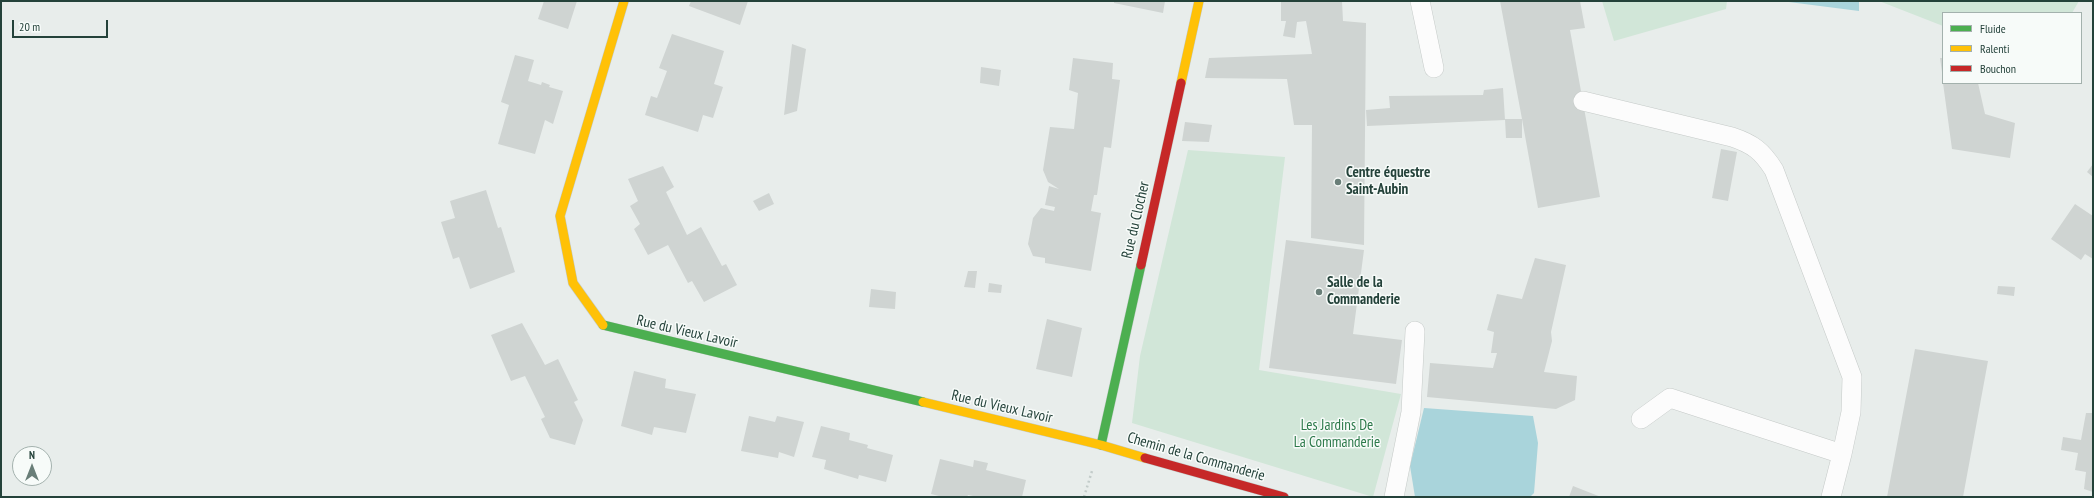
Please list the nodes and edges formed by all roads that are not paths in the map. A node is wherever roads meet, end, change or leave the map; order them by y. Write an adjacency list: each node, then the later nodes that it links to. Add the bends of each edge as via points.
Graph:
1 (624, 1): 8 (street, Rue du Vieux Lavoir, via 560,216 573,283 603,326)
2 (1199, 1): 8 (street, Rue du Clocher)
3 (1420, 1): 4 (lane)
4 (1434, 68)
5 (1583, 101): 9 (lane, via 1732,137 1751,144 1766,158 1774,170 1852,377 1851,412)
6 (1415, 331): 11 (lane, via 1411,412)
7 (1641, 419): 9 (lane, via 1670,398)
8 (1101, 445): 10 (street, Chemin de la Commanderie)
9 (1842, 454): 12 (lane)
10 (1284, 497)
11 (1394, 497)
12 (1831, 497)

